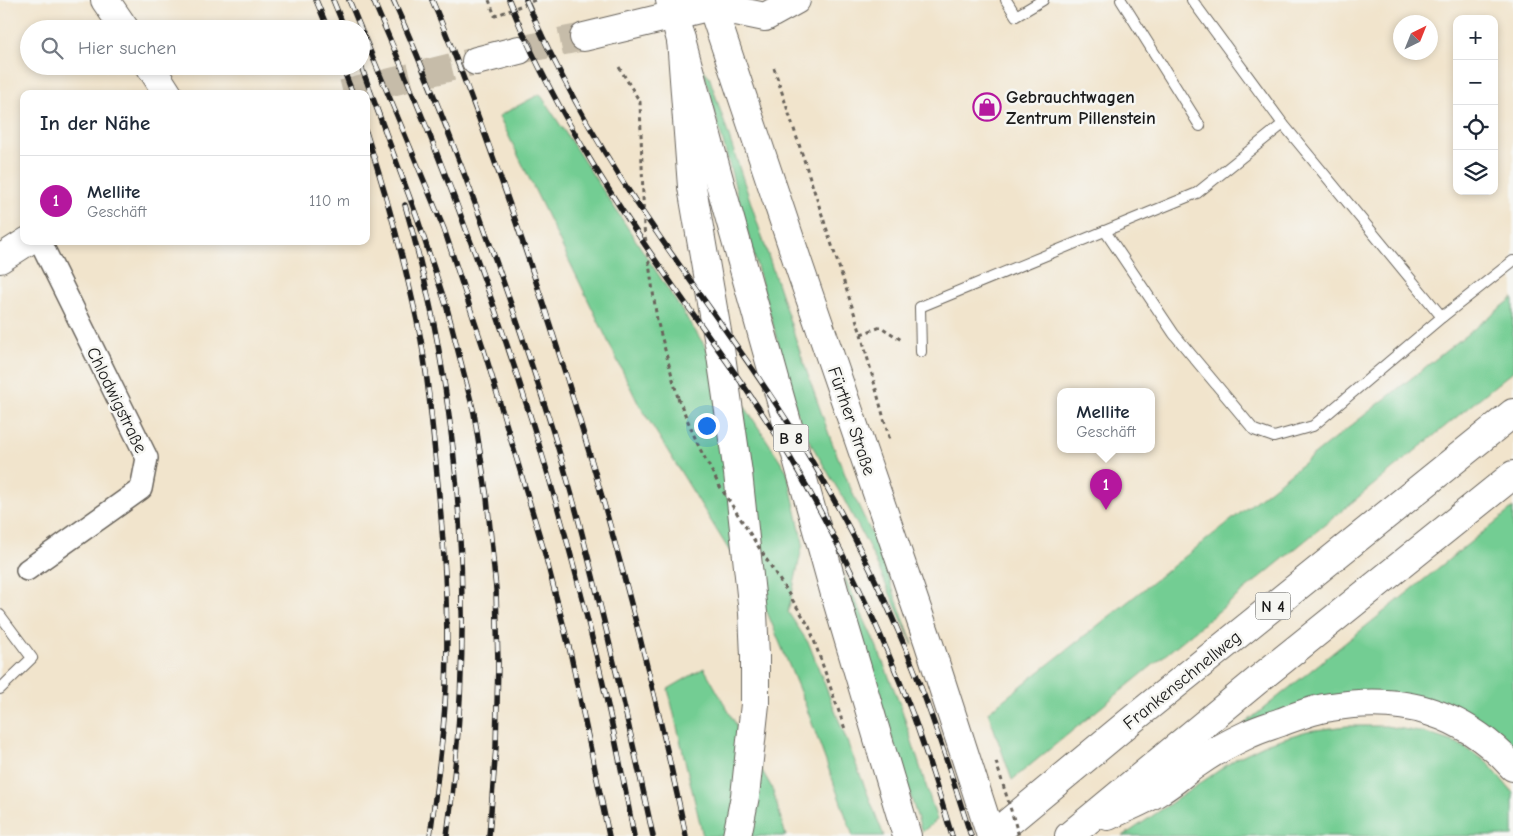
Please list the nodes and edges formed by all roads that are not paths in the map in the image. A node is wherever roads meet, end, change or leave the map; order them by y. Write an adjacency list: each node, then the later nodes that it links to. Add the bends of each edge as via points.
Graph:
1 (106, 0): 9 (main road)
2 (796, 0): 7 (main road, via 765,16)
3 (1006, 0): 4 (lane, via 1016,16)
4 (1043, 0)
5 (1121, 0): 16 (lane)
6 (1192, 0): 15 (lane)
7 (714, 2): 8 (main road); 33 (main road, Fürther Straße)
8 (675, 18): 10 (main road); 31 (main road, via 692,186 738,473 753,622 755,704); 32 (main road, B 8, via 835,594)
9 (119, 20)
10 (584, 38)
11 (519, 50): 12 (main road)
12 (476, 61)
13 (156, 75): 14 (main road)
14 (165, 90)
15 (1283, 124): 17 (lane, via 1197,194); 22 (lane)
16 (1200, 126)
17 (1105, 231): 22 (lane, via 1174,334 1254,430 1274,437 1313,426); 23 (lane, via 920,306)
18 (22, 245): 20 (main road)
19 (42, 245): 26 (street, Chlodwigstraße, via 147,458 141,489)
20 (0, 259)
21 (1513, 261): 22 (lane)
22 (1442, 317)
23 (920, 352)
24 (1513, 412): 33 (main road, Frankenschnellweg / N 4)
25 (1513, 475): 30 (main road)
26 (27, 570)
27 (0, 615): 28 (lane, via 32,658)
28 (0, 689)
29 (1513, 767): 30 (main road, via 1478,734 1452,719 1421,708 1393,704 1330,707 1250,734 1200,761 1159,792)
30 (1070, 835)
31 (737, 836)
32 (907, 836)
33 (991, 836)

